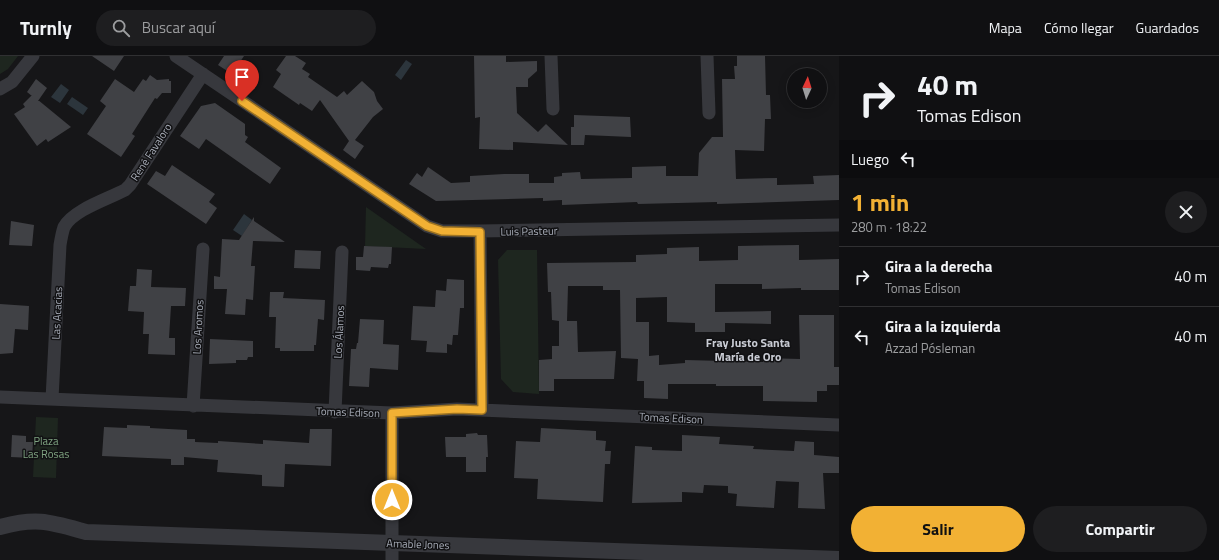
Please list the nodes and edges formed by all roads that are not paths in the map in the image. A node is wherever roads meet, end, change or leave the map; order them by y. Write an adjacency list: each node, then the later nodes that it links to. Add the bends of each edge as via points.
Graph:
1 (33, 56): 6 (street, via 12,82)
2 (176, 56): 5 (street, Luis Pasteur)
3 (551, 56): 7 (street)
4 (707, 56): 8 (street)
5 (203, 74): 10 (street, René Favaloro, via 130,185 70,219); 11 (street, Luis Pasteur, via 427,226 442,231)
6 (0, 89)
7 (553, 110)
8 (709, 113)
9 (839, 225): 11 (street, Luis Pasteur)
10 (64, 227): 15 (street, Las Acacias, via 60,245)
11 (480, 232): 17 (street)
12 (203, 249): 16 (street, Los Aromos)
13 (342, 252): 18 (street, Los Álamos)
14 (0, 397): 15 (street, Tomas Edison)
15 (52, 399): 16 (street, Tomas Edison)
16 (193, 406): 18 (street, Tomas Edison)
17 (482, 410): 19 (street, Tomas Edison); 20 (street, Tomas Edison)
18 (335, 412): 19 (street, Tomas Edison)
19 (392, 413): 22 (street)
20 (839, 425)
21 (0, 527): 22 (street, Amable Jones, via 34,520 86,532)
22 (392, 543): 23 (street, Amable Jones); 24 (street)
23 (830, 559)
24 (392, 560)

